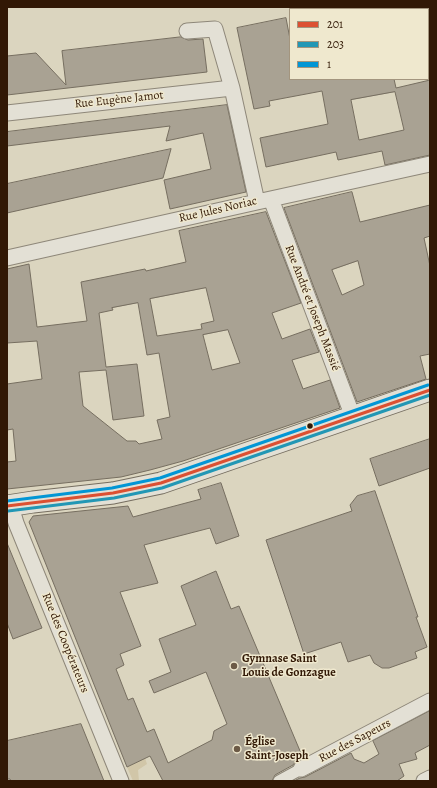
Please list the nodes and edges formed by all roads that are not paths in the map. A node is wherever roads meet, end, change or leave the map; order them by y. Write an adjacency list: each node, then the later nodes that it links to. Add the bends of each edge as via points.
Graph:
1 (187, 31): 2 (street, via 215,29)
2 (232, 88): 3 (street, Rue Eugène Jamot); 5 (street)
3 (7, 113)
4 (430, 164): 5 (street, Rue Jules Noriac)
5 (264, 200): 6 (street, Rue Jules Noriac); 8 (street, Rue André et Joseph Massié)
6 (7, 258)
7 (430, 390): 8 (main road)
8 (353, 417): 9 (main road, via 161,484 113,493)
9 (9, 506): 13 (street, Rue des Coopérateurs)
10 (430, 701): 11 (street, Rue des Sapeurs)
11 (301, 769): 14 (street, Rue des Sapeurs)
12 (430, 778): 15 (street)
13 (121, 781)
14 (279, 781)
15 (424, 781)

